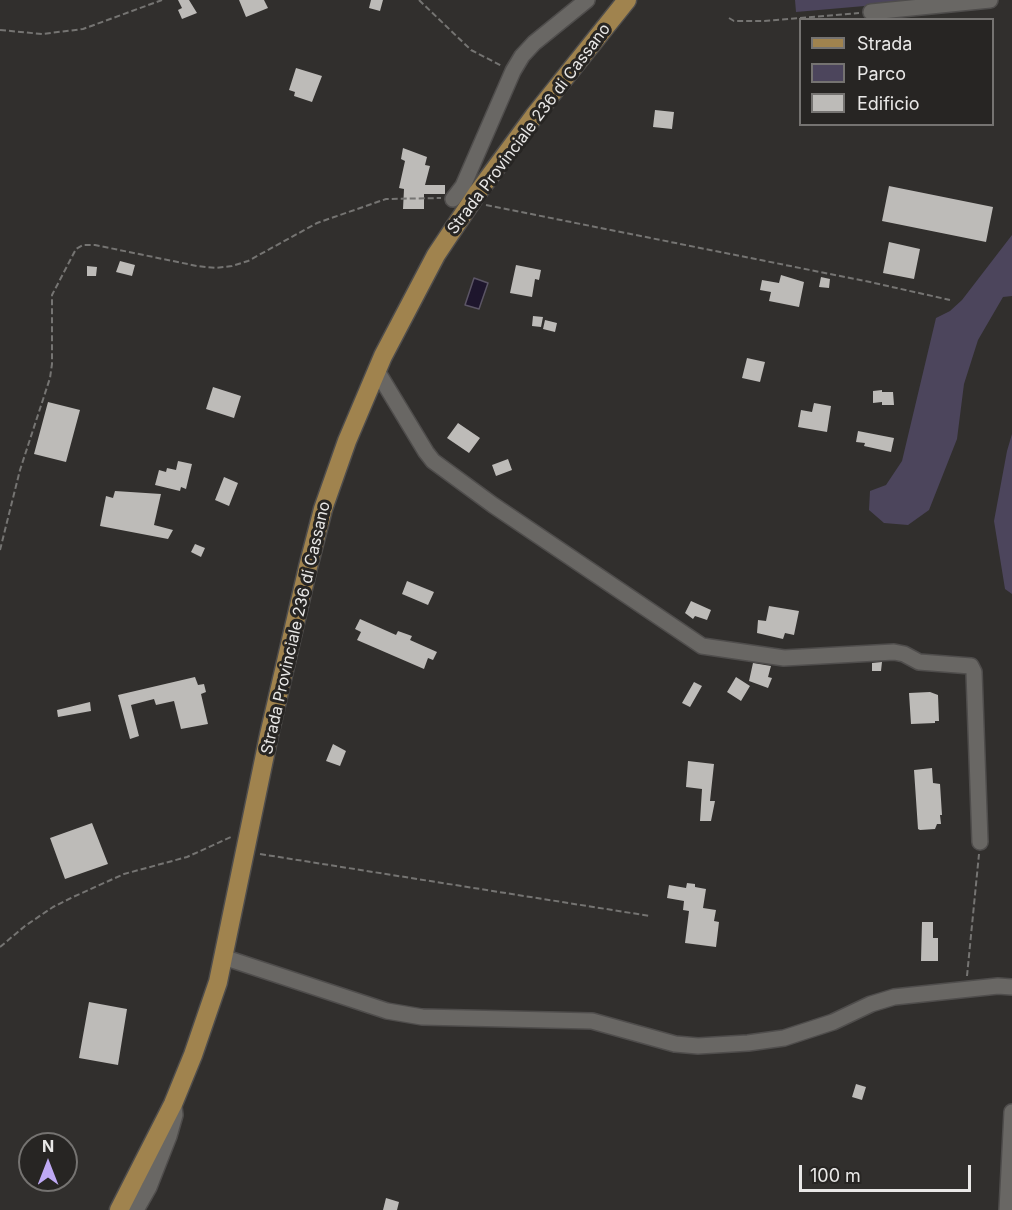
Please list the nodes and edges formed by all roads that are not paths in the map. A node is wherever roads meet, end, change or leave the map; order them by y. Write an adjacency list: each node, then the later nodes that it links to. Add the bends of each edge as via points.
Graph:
1 (587, 0): 5 (street, via 522,56 463,186)
2 (627, 0): 6 (main road, Strada Provinciale 236 di Cassano, via 474,198 436,255)
3 (990, 0): 4 (street)
4 (870, 12)
5 (453, 199)
6 (377, 371): 7 (street, via 434,461 702,646 784,658 894,652 919,662 971,666); 8 (main road, Strada Provinciale 236 di Cassano, via 322,509)
7 (980, 842)
8 (223, 957): 9 (street, via 387,1011 422,1017 592,1021 675,1044 698,1046 784,1038 894,997); 10 (main road, Strada Provinciale 236 di Cassano, via 193,1055)
9 (1012, 987)
10 (173, 1104): 12 (main road, Strada Provinciale 236 di Cassano); 13 (street, via 175,1115 169,1136)
11 (1012, 1112): 14 (street)
12 (119, 1210)
13 (136, 1210)
14 (1007, 1210)

